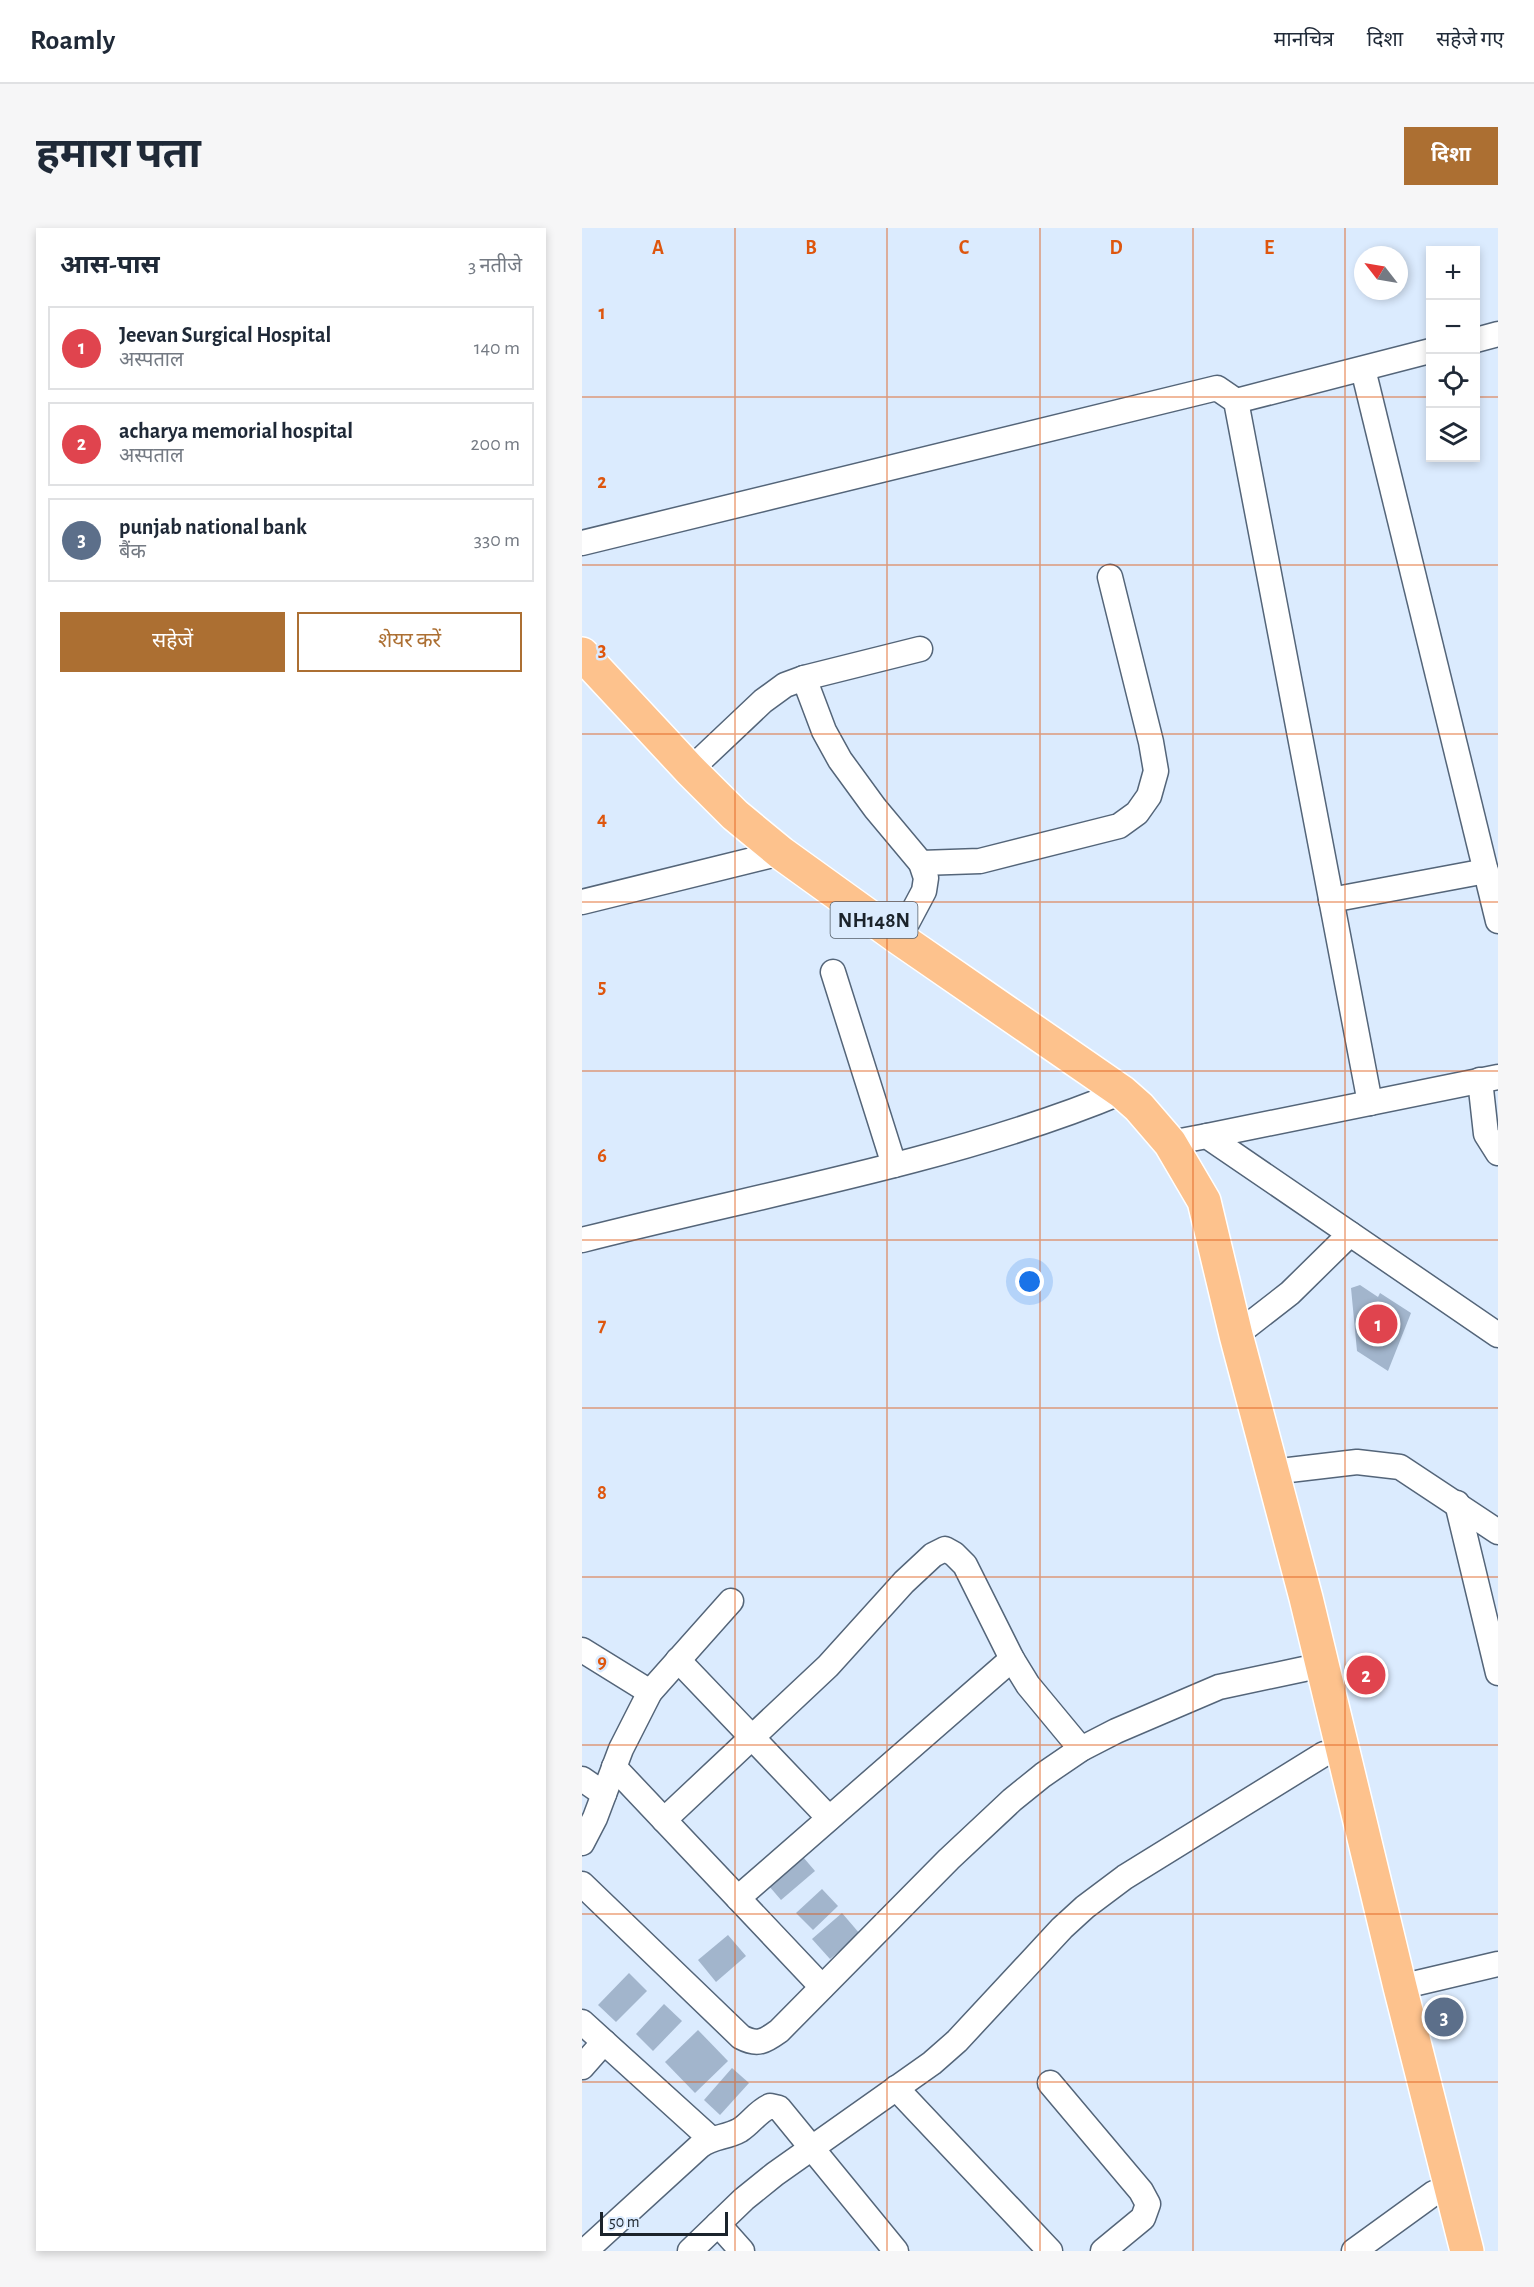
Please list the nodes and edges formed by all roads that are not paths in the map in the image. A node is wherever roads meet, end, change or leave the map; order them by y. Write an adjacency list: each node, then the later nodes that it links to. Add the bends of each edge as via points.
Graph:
1 (1498, 334): 2 (street)
2 (1480, 339)
3 (1426, 352): 4 (street)
4 (1363, 369): 5 (street); 14 (street)
5 (1236, 401): 6 (street, via 1217,388); 15 (street)
6 (582, 543)
7 (1110, 577): 13 (street, via 1151,742 1156,771 1149,796 1137,813 1119,826 980,861)
8 (920, 649): 10 (street)
9 (582, 654): 11 (highway, NH148N)
10 (804, 678): 11 (street, via 785,685 763,701); 13 (street, via 840,760)
11 (690, 770): 12 (highway, NH148N)
12 (781, 853): 16 (street); 18 (highway, NH148N)
13 (921, 863): 18 (street, via 926,878 924,891)
14 (1486, 871): 15 (street); 17 (street)
15 (1331, 900): 22 (street)
16 (582, 902)
17 (1498, 921)
18 (899, 938): 21 (highway, NH148N)
19 (833, 972): 26 (street)
20 (1489, 1078): 22 (street); 24 (street, via 1486,1134)
21 (1122, 1092): 25 (highway, NH148N); 26 (street, via 1008,1135)
22 (1370, 1103): 23 (street)
23 (1207, 1136): 25 (street); 27 (street)
24 (1498, 1153)
25 (1176, 1154): 29 (highway, NH148N, via 1204,1201); 38 (highway, via 1185,1205)
26 (894, 1165): 28 (street)
27 (1350, 1234): 29 (street, via 1290,1293); 30 (street)
28 (582, 1239)
29 (1236, 1335): 31 (highway, NH148N)
30 (1498, 1335)
31 (1272, 1472): 32 (street, via 1357,1462 1400,1467); 54 (highway, NH148N)
32 (1457, 1503): 33 (street); 39 (street)
33 (1498, 1532)
34 (731, 1601): 37 (street)
35 (582, 1650): 40 (street)
36 (1012, 1659): 41 (street, via 965,1565 945,1549 904,1582 828,1666); 42 (street, via 1047,1710); 47 (street)
37 (678, 1660): 40 (street); 41 (street)
38 (1304, 1669): 42 (street, via 1219,1687); 43 (highway)
39 (1498, 1673)
40 (650, 1692): 44 (street)
41 (754, 1737): 47 (street); 48 (street)
42 (1081, 1749): 53 (street, via 1004,1807)
43 (1324, 1754): 59 (street, via 1125,1877 1085,1907 957,2042); 62 (highway)
44 (614, 1767): 46 (street); 48 (street)
45 (582, 1779): 46 (street)
46 (604, 1794): 49 (street)
47 (829, 1818): 51 (street)
48 (664, 1820): 51 (street)
49 (582, 1843)
50 (582, 1884): 53 (street, via 741,2037 753,2043 765,2041 779,2031)
51 (738, 1898): 53 (street)
52 (1498, 1964): 54 (street)
53 (822, 1987)
54 (1400, 1988): 72 (highway, NH148N)
55 (582, 2022): 56 (street)
56 (604, 2042): 57 (street); 60 (street)
57 (582, 2067)
58 (1050, 2083): 64 (street, via 1148,2204 1143,2218)
59 (896, 2088): 61 (street); 69 (street)
60 (710, 2138): 61 (street, via 741,2129 770,2106 779,2109); 65 (street)
61 (811, 2148): 63 (street); 68 (street)
62 (1434, 2193): 70 (street); 71 (highway)
63 (718, 2224): 66 (street); 67 (street)
64 (1106, 2250)
65 (583, 2251)
66 (690, 2251)
67 (742, 2251)
68 (896, 2251)
69 (1050, 2251)
70 (1354, 2251)
71 (1449, 2251)
72 (1467, 2251)

